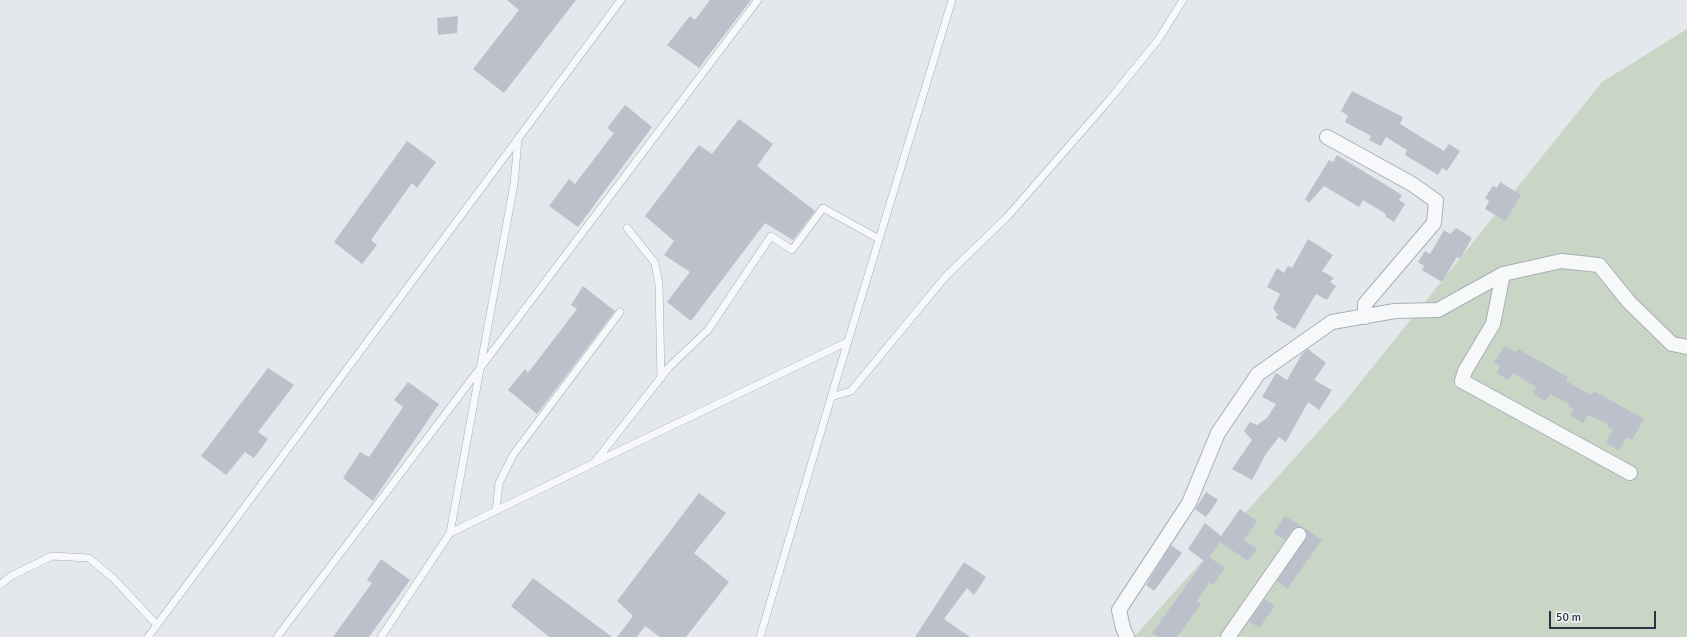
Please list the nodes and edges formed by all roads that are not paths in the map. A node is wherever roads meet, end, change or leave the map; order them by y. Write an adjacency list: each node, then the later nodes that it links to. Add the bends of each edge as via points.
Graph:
1 (621, 0): 5 (lane)
2 (758, 0): 14 (lane)
3 (952, 0): 8 (lane)
4 (1183, 0): 16 (lane, via 1158,40 1008,216 946,276 851,391)
5 (518, 138): 14 (lane, via 514,184); 23 (lane)
6 (1327, 138): 11 (street, via 1412,184 1436,201 1434,223 1365,304)
7 (627, 228): 15 (lane, via 655,263 659,285)
8 (879, 239): 12 (lane); 15 (lane, via 823,208 792,250 772,236 708,330)
9 (1502, 274): 11 (street, via 1438,310 1395,311); 13 (street, via 1561,261 1599,265 1629,302 1672,344); 18 (street, via 1493,324 1465,371 1462,381)
10 (620, 312): 19 (lane, via 513,455 499,484)
11 (1365, 317): 28 (street, via 1332,322 1258,374 1218,433 1189,503 1119,610)
12 (847, 342): 16 (lane); 17 (lane)
13 (1687, 347)
14 (482, 365): 20 (lane); 25 (lane)
15 (661, 378): 17 (lane)
16 (831, 397): 27 (lane)
17 (594, 463): 19 (lane)
18 (1630, 473)
19 (496, 511): 20 (lane)
20 (450, 533): 26 (lane)
21 (1299, 535): 29 (street)
22 (0, 585): 23 (lane, via 11,576 52,556 89,558 114,579)
23 (157, 625): 24 (lane)
24 (148, 637)
25 (277, 637)
26 (381, 637)
27 (760, 637)
28 (1127, 637)
29 (1228, 637)

